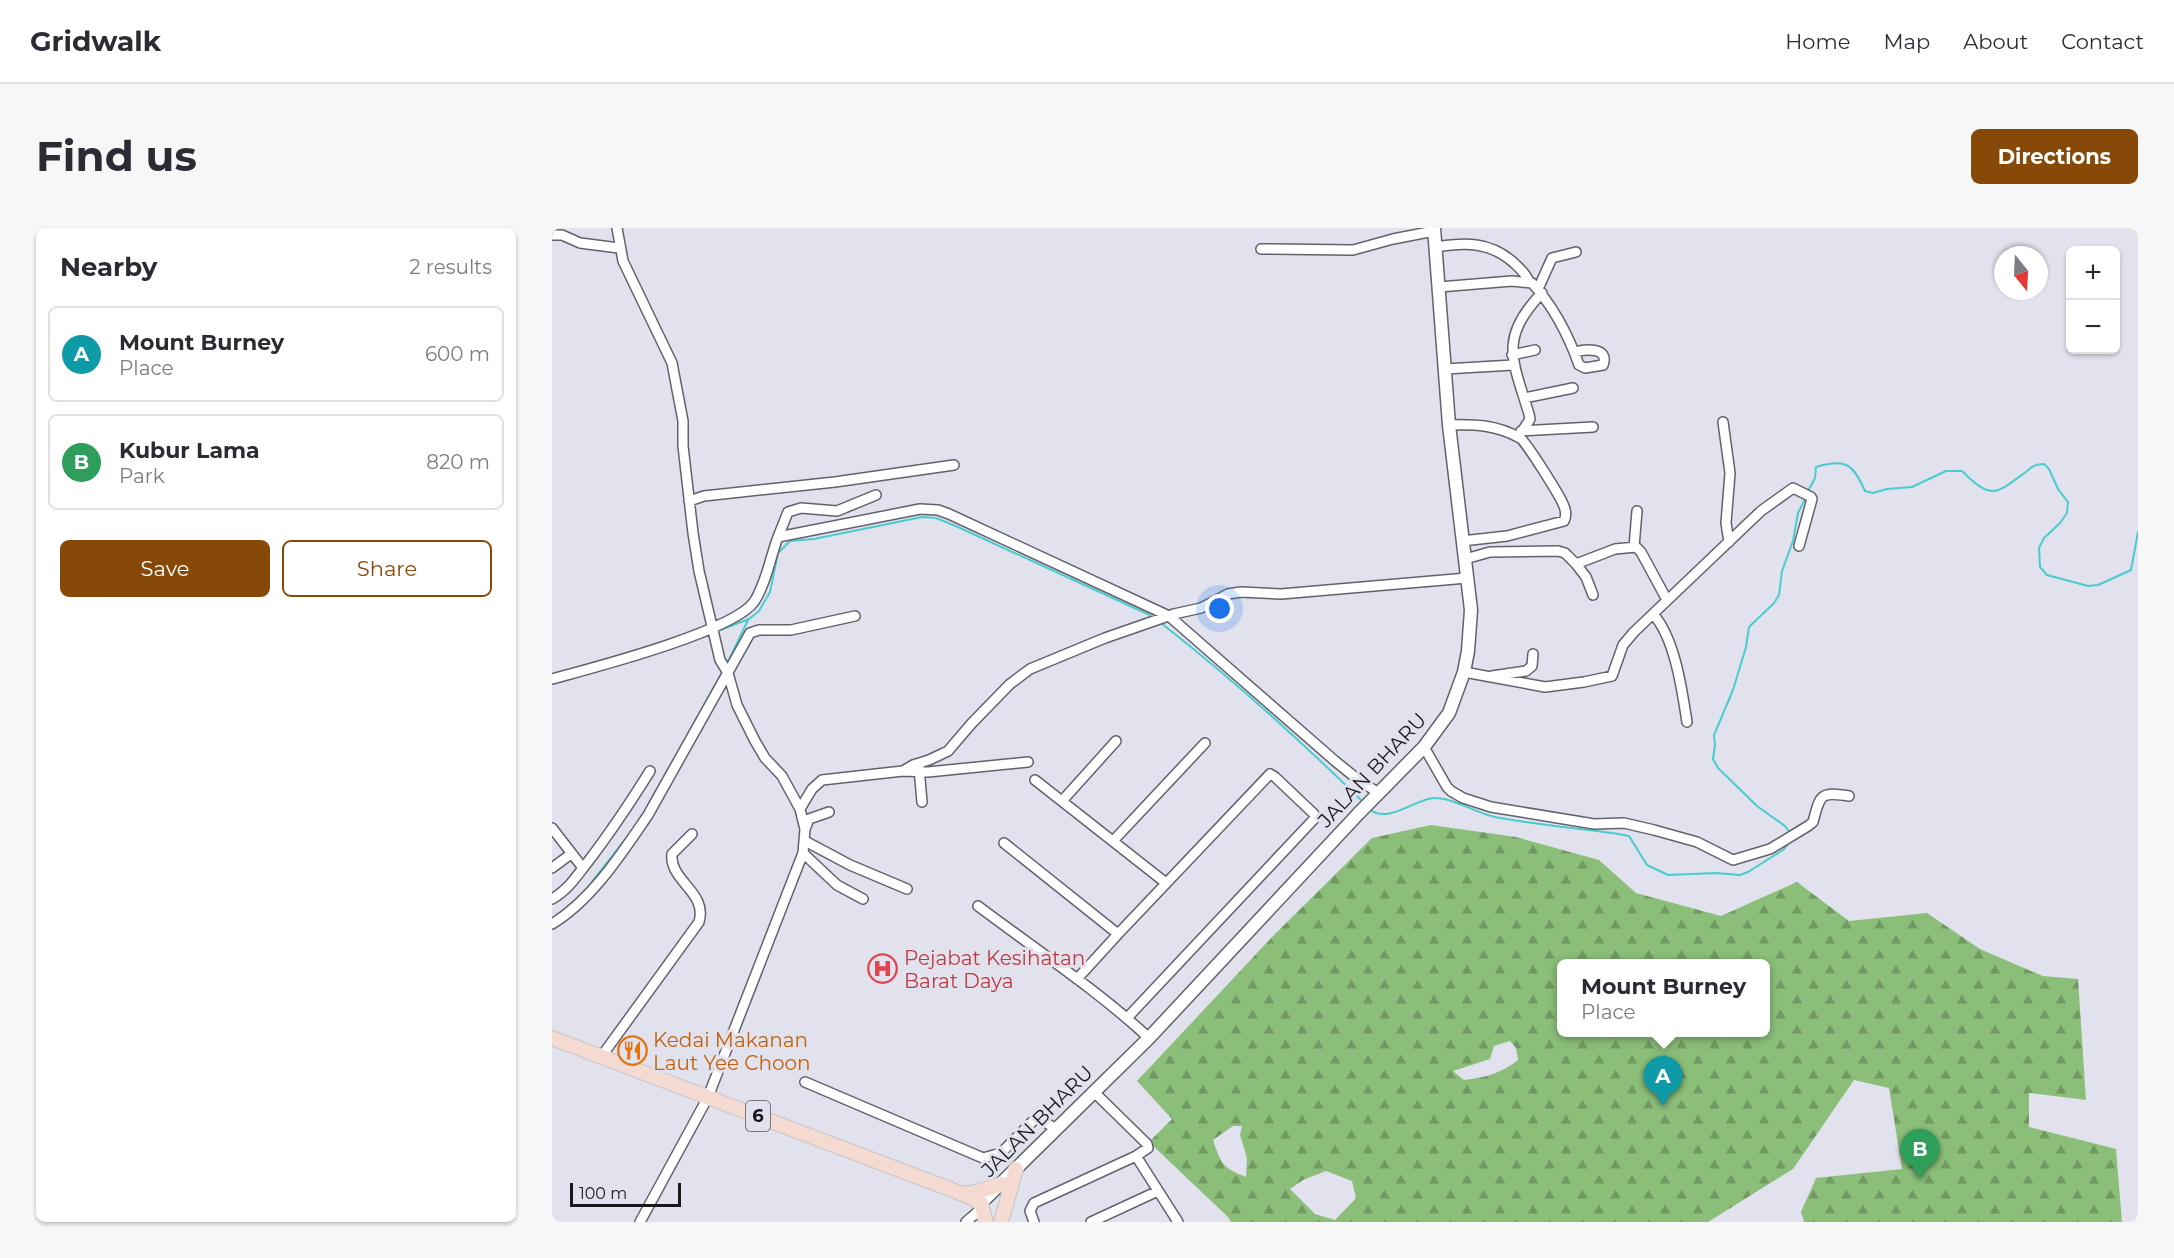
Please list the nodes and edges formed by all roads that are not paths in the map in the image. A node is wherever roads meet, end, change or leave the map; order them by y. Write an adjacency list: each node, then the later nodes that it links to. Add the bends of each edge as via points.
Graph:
1 (617, 228): 5 (street)
2 (1434, 229): 4 (main road, JALAN BHARU); 6 (street, via 1353,250)
3 (552, 235): 5 (street)
4 (1436, 247): 8 (street, via 1463,243 1492,248 1506,256); 9 (main road, JALAN BHARU)
5 (619, 248): 24 (street, via 672,363 683,421)
6 (1261, 249)
7 (1576, 252): 10 (street, via 1552,258)
8 (1529, 282): 9 (street); 10 (street)
9 (1439, 287): 14 (main road, JALAN BHARU)
10 (1540, 291): 12 (street); 13 (street, via 1521,318)
11 (1535, 350): 13 (street)
12 (1575, 352)
13 (1513, 360): 14 (street); 16 (street)
14 (1444, 369): 18 (main road, JALAN BHARU)
15 (1573, 388): 16 (street)
16 (1524, 398): 20 (street, via 1530,419)
17 (1723, 422): 28 (street, via 1730,473 1726,523)
18 (1449, 425): 21 (street, via 1483,424); 27 (main road, JALAN BHARU)
19 (1593, 427): 20 (street)
20 (1523, 430): 21 (street)
21 (1513, 434): 27 (street, via 1526,442 1563,503 1565,520 1507,536)
22 (954, 465): 24 (street)
23 (876, 495): 26 (street, via 837,511 801,508 788,512)
24 (689, 501): 39 (street)
25 (1637, 511): 30 (street)
26 (778, 537): 38 (street, via 920,509 938,510 1108,586); 39 (street, via 753,603)
27 (1462, 541): 31 (main road, JALAN BHARU)
28 (1729, 542): 29 (street, via 1761,511 1793,488 1812,501); 35 (street)
29 (1799, 546)
30 (1634, 547): 32 (street, via 1616,549); 35 (street, via 1641,552)
31 (1465, 560): 32 (street, via 1490,552 1558,551); 33 (main road, JALAN BHARU)
32 (1576, 564): 34 (street)
33 (1467, 578): 38 (street, via 1281,594 1234,593 1201,608); 42 (main road, JALAN BHARU, via 1470,628)
34 (1593, 595)
35 (1666, 600): 36 (street)
36 (1653, 614): 43 (street, via 1625,642 1614,674 1609,677 1553,687); 45 (street, via 1665,629 1679,675)
37 (855, 616): 41 (street, via 791,630 754,631)
38 (1161, 619): 50 (street, via 1068,651 1030,669 1002,692 948,751); 54 (street)
39 (713, 631): 41 (street); 44 (street)
40 (1533, 654): 43 (street, via 1532,666 1526,671)
41 (725, 670): 57 (street, via 755,741 782,776); 74 (street, via 648,815 590,893)
42 (1464, 672): 43 (street); 48 (main road, JALAN BHARU, via 1449,713)
43 (1490, 678)
44 (552, 679)
45 (1687, 722)
46 (1116, 741): 56 (street)
47 (1205, 743): 63 (street)
48 (1424, 747): 53 (street, via 1450,791 1491,807 1594,824 1624,823 1697,842 1733,860 1762,852 1812,822 1816,804 1824,796); 54 (main road, JALAN BHARU)
49 (1028, 762): 50 (street)
50 (918, 768): 55 (street); 57 (street, via 822,780)
51 (650, 771): 68 (street, via 626,811)
52 (1035, 780): 56 (street)
53 (1849, 796)
54 (1375, 797): 79 (main road, JALAN BHARU)
55 (922, 801)
56 (1062, 801): 63 (street)
57 (800, 809): 59 (street)
58 (829, 812): 59 (street, via 809,819)
59 (805, 829): 62 (street)
60 (554, 834): 66 (street)
61 (692, 834): 80 (street, via 671,858 698,900 699,922)
62 (805, 841): 65 (street); 70 (street)
63 (1113, 841): 69 (street)
64 (1004, 843): 75 (street)
65 (803, 853): 71 (street, via 837,885); 83 (street)
66 (571, 854): 67 (street); 68 (street)
67 (552, 868)
68 (582, 868): 72 (street, via 570,885)
69 (1166, 883): 75 (street); 77 (street, via 1270,774 1314,814 1311,824)
70 (907, 889)
71 (863, 898)
72 (552, 899)
73 (978, 906): 76 (street)
74 (552, 924)
75 (1118, 934): 76 (street)
76 (1077, 980): 77 (street)
77 (1127, 1018): 79 (street)
78 (552, 1038): 80 (main road, 6)
79 (1149, 1038): 82 (main road, JALAN BHARU)
80 (601, 1056): 83 (main road, 6)
81 (805, 1082): 84 (street, via 983,1158 1001,1153 1037,1117)
82 (1094, 1092): 84 (main road, JALAN BHARU); 85 (street, via 1147,1144 1146,1150)
83 (708, 1097): 89 (main road, 6); 91 (street)
84 (1056, 1130): 86 (main road, JALAN BHARU)
85 (1136, 1156): 88 (street); 95 (street, via 1034,1203 1030,1211)
86 (1016, 1169): 87 (main road, JALAN BHARU); 94 (main road)
87 (1002, 1184): 89 (main road); 90 (main road, JALAN BHARU)
88 (1158, 1191): 96 (street); 97 (street)
89 (963, 1194): 90 (main road, 6)
90 (981, 1206): 92 (street); 93 (main road)
91 (639, 1222)
92 (966, 1222)
93 (986, 1222)
94 (1001, 1222)
95 (1034, 1222)
96 (1092, 1222)
97 (1178, 1222)

